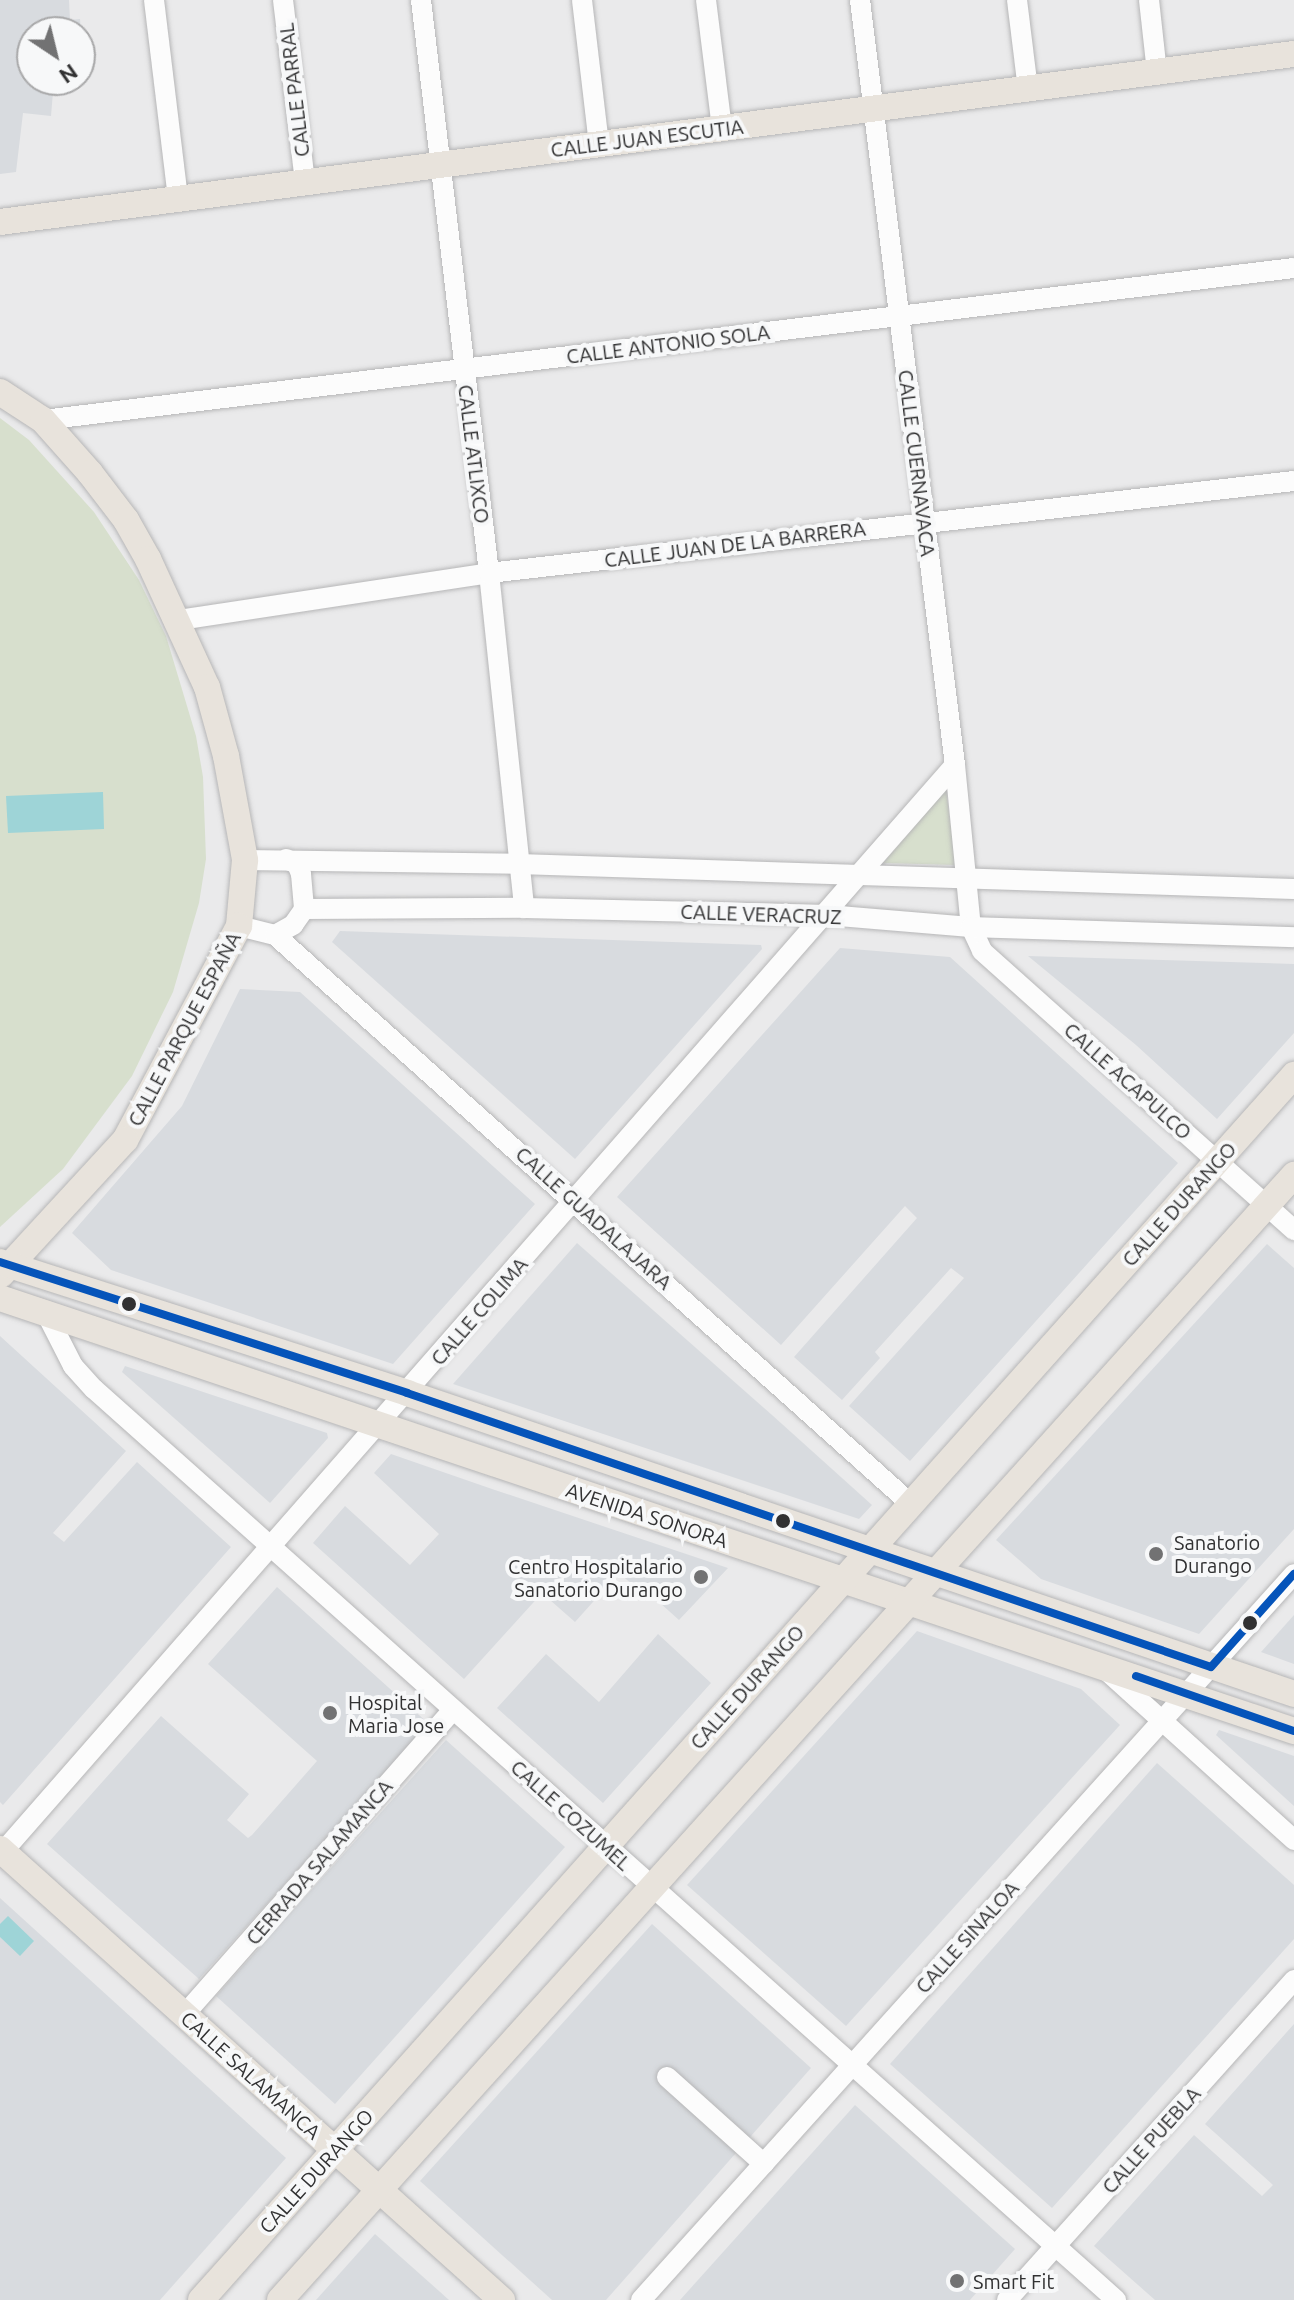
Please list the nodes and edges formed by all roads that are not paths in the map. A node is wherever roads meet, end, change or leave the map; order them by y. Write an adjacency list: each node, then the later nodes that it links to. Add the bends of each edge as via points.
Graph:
1 (154, 0): 17 (street)
2 (283, 0): 16 (street, CALLE PARRAL)
3 (421, 0): 15 (street, CALLE ATLIXCO)
4 (582, 0): 14 (street)
5 (706, 0): 13 (street)
6 (860, 0): 12 (street, CALLE CUERNAVACA)
7 (1017, 0): 11 (street)
8 (1149, 0): 10 (street)
9 (1294, 54): 10 (main road, CALLE JUAN ESCUTIA)
10 (1157, 72): 11 (main road, CALLE JUAN ESCUTIA)
11 (1028, 89): 12 (main road, CALLE JUAN ESCUTIA)
12 (873, 109): 13 (main road, CALLE JUAN ESCUTIA); 20 (street, CALLE CUERNAVACA)
13 (722, 128): 14 (main road, CALLE JUAN ESCUTIA)
14 (599, 144): 15 (main road, CALLE JUAN ESCUTIA)
15 (441, 164): 16 (main road, CALLE JUAN ESCUTIA); 21 (street, CALLE ATLIXCO)
16 (305, 181): 17 (main road, CALLE JUAN ESCUTIA)
17 (178, 199): 18 (main road, CALLE JUAN ESCUTIA)
18 (0, 222)
19 (1294, 268): 20 (street, CALLE ANTONIO SOLA)
20 (899, 316): 21 (street, CALLE ANTONIO SOLA); 25 (street, CALLE CUERNAVACA)
21 (463, 369): 23 (street, CALLE ANTONIO SOLA); 26 (street, CALLE ATLIXCO)
22 (0, 392): 23 (main road, CALLE PARQUE ESPAÑA)
23 (43, 420): 27 (main road, CALLE PARQUE ESPAÑA, via 126,520)
24 (1294, 481): 25 (street, CALLE JUAN DE LA BARRERA)
25 (925, 521): 26 (street, CALLE JUAN DE LA BARRERA); 28 (street, CALLE CUERNAVACA)
26 (489, 573): 27 (street, CALLE JUAN DE LA BARRERA); 31 (street, CALLE ATLIXCO)
27 (179, 620): 30 (main road, CALLE PARQUE ESPAÑA, via 223,743)
28 (955, 765): 32 (street, CALLE COLIMA); 33 (street, CALLE CUERNAVACA)
29 (286, 859): 30 (street, CALLE VERACRUZ); 31 (street, CALLE VERACRUZ); 36 (street, via 297,864 301,874)
30 (245, 860): 38 (main road, CALLE PARQUE ESPAÑA)
31 (518, 864): 32 (street, CALLE VERACRUZ); 35 (street, CALLE ATLIXCO)
32 (860, 877): 33 (street, CALLE VERACRUZ); 37 (street, CALLE COLIMA)
33 (966, 879): 34 (street, CALLE VERACRUZ); 39 (street, CALLE CUERNAVACA)
34 (1294, 889)
35 (524, 908): 36 (street, CALLE VERACRUZ); 37 (street, CALLE VERACRUZ)
36 (304, 909): 40 (street, via 293,925)
37 (827, 915): 39 (street, CALLE VERACRUZ); 45 (street, CALLE COLIMA)
38 (239, 926): 40 (street); 48 (main road, CALLE PARQUE ESPAÑA, via 125,1140)
39 (971, 927): 41 (street, CALLE VERACRUZ); 43 (street, CALLE ACAPULCO, via 982,951)
40 (275, 935): 45 (street, CALLE GUADALAJARA)
41 (1294, 937)
42 (1294, 1075): 43 (main road, CALLE DURANGO)
43 (1217, 1161): 46 (street, CALLE ACAPULCO); 59 (main road, CALLE DURANGO)
44 (1294, 1175): 46 (main road)
45 (575, 1201): 55 (street, CALLE COLIMA); 59 (street, CALLE GUADALAJARA)
46 (1267, 1205): 47 (street, CALLE ACAPULCO); 62 (main road)
47 (1294, 1230)
48 (3, 1268): 50 (main road, AVENIDA SONORA)
49 (0, 1298): 51 (main road, AVENIDA SONORA)
50 (121, 1301): 52 (main road); 53 (main road, AVENIDA SONORA)
51 (46, 1313): 52 (main road, AVENIDA SONORA); 60 (street, CALLE COZUMEL, via 73,1366 94,1389)
52 (109, 1335): 54 (main road, AVENIDA SONORA)
53 (238, 1339): 54 (main road); 55 (main road, AVENIDA SONORA)
54 (227, 1376): 56 (main road, AVENIDA SONORA)
55 (407, 1393): 56 (street, CALLE COLIMA); 57 (main road, AVENIDA SONORA)
56 (377, 1426): 58 (main road, AVENIDA SONORA); 60 (street, CALLE COLIMA)
57 (585, 1453): 58 (main road); 61 (main road, AVENIDA SONORA)
58 (571, 1490): 64 (main road, AVENIDA SONORA)
59 (911, 1504): 61 (main road, CALLE DURANGO)
60 (271, 1547): 72 (street, CALLE COZUMEL); 77 (street, CALLE COLIMA)
61 (869, 1551): 62 (main road, AVENIDA SONORA); 64 (main road, CALLE DURANGO)
62 (934, 1574): 65 (main road); 66 (main road, AVENIDA SONORA)
63 (1294, 1574): 69 (street, CALLE SINALOA)
64 (844, 1579): 65 (main road, AVENIDA SONORA); 76 (main road, CALLE DURANGO)
65 (911, 1600): 67 (main road, AVENIDA SONORA); 78 (main road)
66 (1055, 1615): 67 (main road); 69 (main road, AVENIDA SONORA)
67 (1040, 1644): 68 (main road, AVENIDA SONORA)
68 (1097, 1662): 71 (main road, AVENIDA SONORA); 73 (street)
69 (1211, 1667): 70 (main road, AVENIDA SONORA); 71 (street, CALLE SINALOA)
70 (1294, 1694)
71 (1186, 1695): 73 (street, CALLE SINALOA); 74 (main road, AVENIDA SONORA)
72 (453, 1710): 76 (street, CALLE COZUMEL); 80 (street, CERRADA SALAMANCA)
73 (1162, 1721): 75 (street); 81 (street, CALLE SINALOA)
74 (1294, 1731)
75 (1294, 1840)
76 (606, 1846): 78 (street, CALLE COZUMEL); 83 (main road, CALLE DURANGO)
77 (1, 1852): 80 (main road, CALLE SALAMANCA)
78 (652, 1887): 81 (street, CALLE COZUMEL); 85 (main road)
79 (1294, 1980): 86 (street, CALLE PUEBLA)
80 (184, 2015): 83 (main road, CALLE SALAMANCA)
81 (852, 2065): 84 (street, CALLE SINALOA); 86 (street, CALLE COZUMEL)
82 (667, 2077): 84 (street)
83 (335, 2150): 85 (main road, CALLE SALAMANCA); 87 (main road, CALLE DURANGO)
84 (764, 2164): 90 (street, CALLE SINALOA)
85 (379, 2190): 88 (main road); 89 (main road, CALLE SALAMANCA)
86 (1056, 2246): 91 (street, CALLE PUEBLA); 92 (street, CALLE COZUMEL)
87 (201, 2300)
88 (280, 2300)
89 (502, 2300)
90 (641, 2300)
91 (1007, 2300)
92 (1116, 2300)

